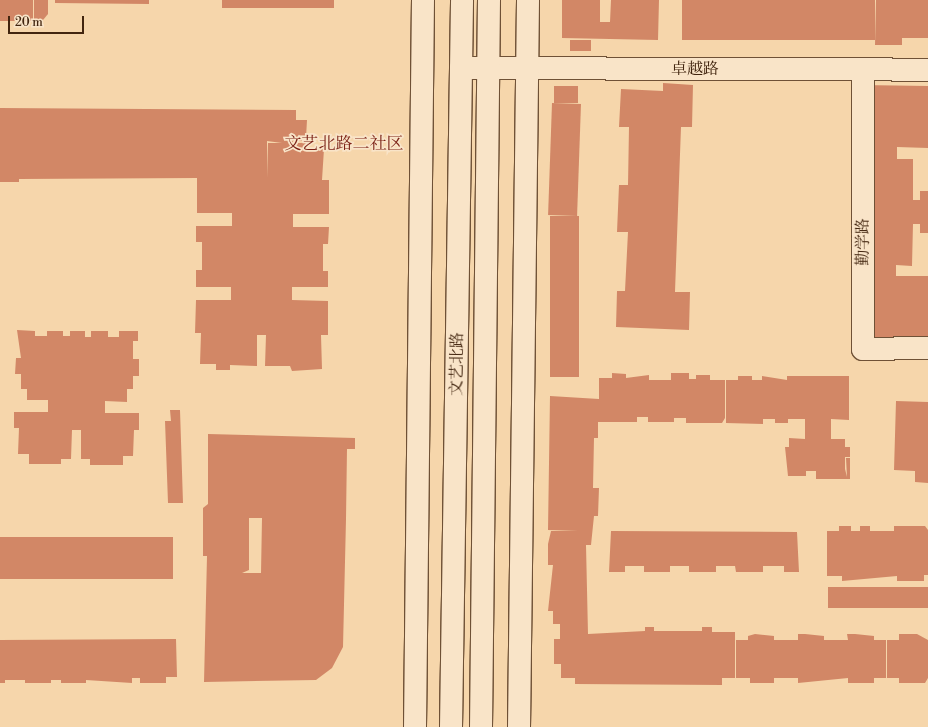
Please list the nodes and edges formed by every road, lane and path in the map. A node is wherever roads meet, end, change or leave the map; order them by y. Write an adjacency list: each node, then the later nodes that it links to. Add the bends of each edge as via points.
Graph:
1 (423, 0): 11 (street)
2 (462, 0): 5 (street, 文艺北路)
3 (489, 0): 6 (street, 文艺北路)
4 (528, 0): 7 (street)
5 (461, 68): 6 (street, 卓越路); 12 (street, 文艺北路)
6 (488, 68): 7 (street, 卓越路); 13 (street, 文艺北路)
7 (527, 69): 8 (street, 卓越路); 14 (street)
8 (864, 70): 9 (street, 卓越路); 10 (street, 勤学路, via 864,349)
9 (928, 70)
10 (928, 348)
11 (414, 727)
12 (451, 727)
13 (481, 727)
14 (519, 727)

